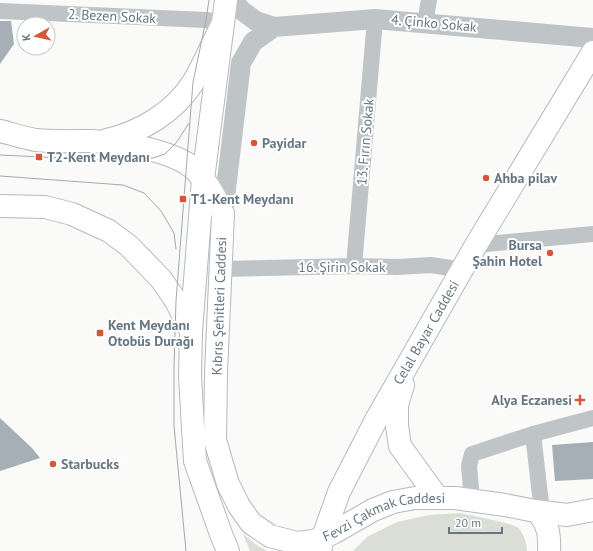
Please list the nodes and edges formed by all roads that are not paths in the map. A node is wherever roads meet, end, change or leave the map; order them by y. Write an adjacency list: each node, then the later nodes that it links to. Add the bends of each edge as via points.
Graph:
1 (226, 0): 8 (main road)
2 (233, 0): 9 (street, via 256,21)
3 (429, 0): 7 (street)
4 (19, 6): 5 (street, 2. Bezen Sokak); 8 (street, 2. Bezen Sokak)
5 (0, 11)
6 (376, 19): 7 (street, 4. Çinko Sokak); 9 (street, 4. Çinko Sokak); 19 (street, 13. Fırın Sokak)
7 (425, 22): 10 (street, 4. Çinko Sokak)
8 (223, 23): 13 (main road, via 193,82 178,102 157,119 122,136); 14 (main road)
9 (274, 27): 16 (street, Kıbrıs Şehitleri Caddesi, via 253,42 241,63)
10 (593, 38)
11 (593, 52): 18 (main road, Celal Bayar Caddesi)
12 (0, 131): 13 (main road, via 36,140)
13 (92, 141): 14 (main road, via 137,146 165,154 186,163)
14 (203, 179): 16 (main road); 22 (main road)
15 (0, 206): 22 (main road, via 45,207 72,214 109,231 129,246 161,279 176,301)
16 (223, 214): 20 (main road, Kıbrıs Şehitleri Caddesi)
17 (593, 234): 18 (street)
18 (476, 245): 21 (main road, Celal Bayar Caddesi)
19 (354, 266): 20 (street, 16. Şirin Sokak); 21 (street, 16. Şirin Sokak, via 431,265)
20 (221, 269): 29 (main road, Kıbrıs Şehitleri Caddesi, via 215,440 228,484 251,523 270,536 297,543)
21 (463, 270): 23 (main road, Celal Bayar Caddesi)
22 (191, 332): 30 (main road, via 190,377 195,461)
23 (409, 363): 26 (main road, via 398,405 397,426 400,446); 29 (main road, Celal Bayar Caddesi, via 339,492)
24 (593, 418): 25 (street)
25 (533, 434): 26 (street, via 472,454); 28 (street)
26 (455, 498): 28 (main road, Fevzi Çakmak Caddesi); 29 (main road, Fevzi Çakmak Caddesi, via 415,498 393,502 373,510)
27 (593, 510): 28 (main road, Fevzi Çakmak Caddesi, via 567,515)
28 (539, 512): 31 (main road, via 548,528)
29 (319, 543)
30 (228, 551)
31 (549, 551)

